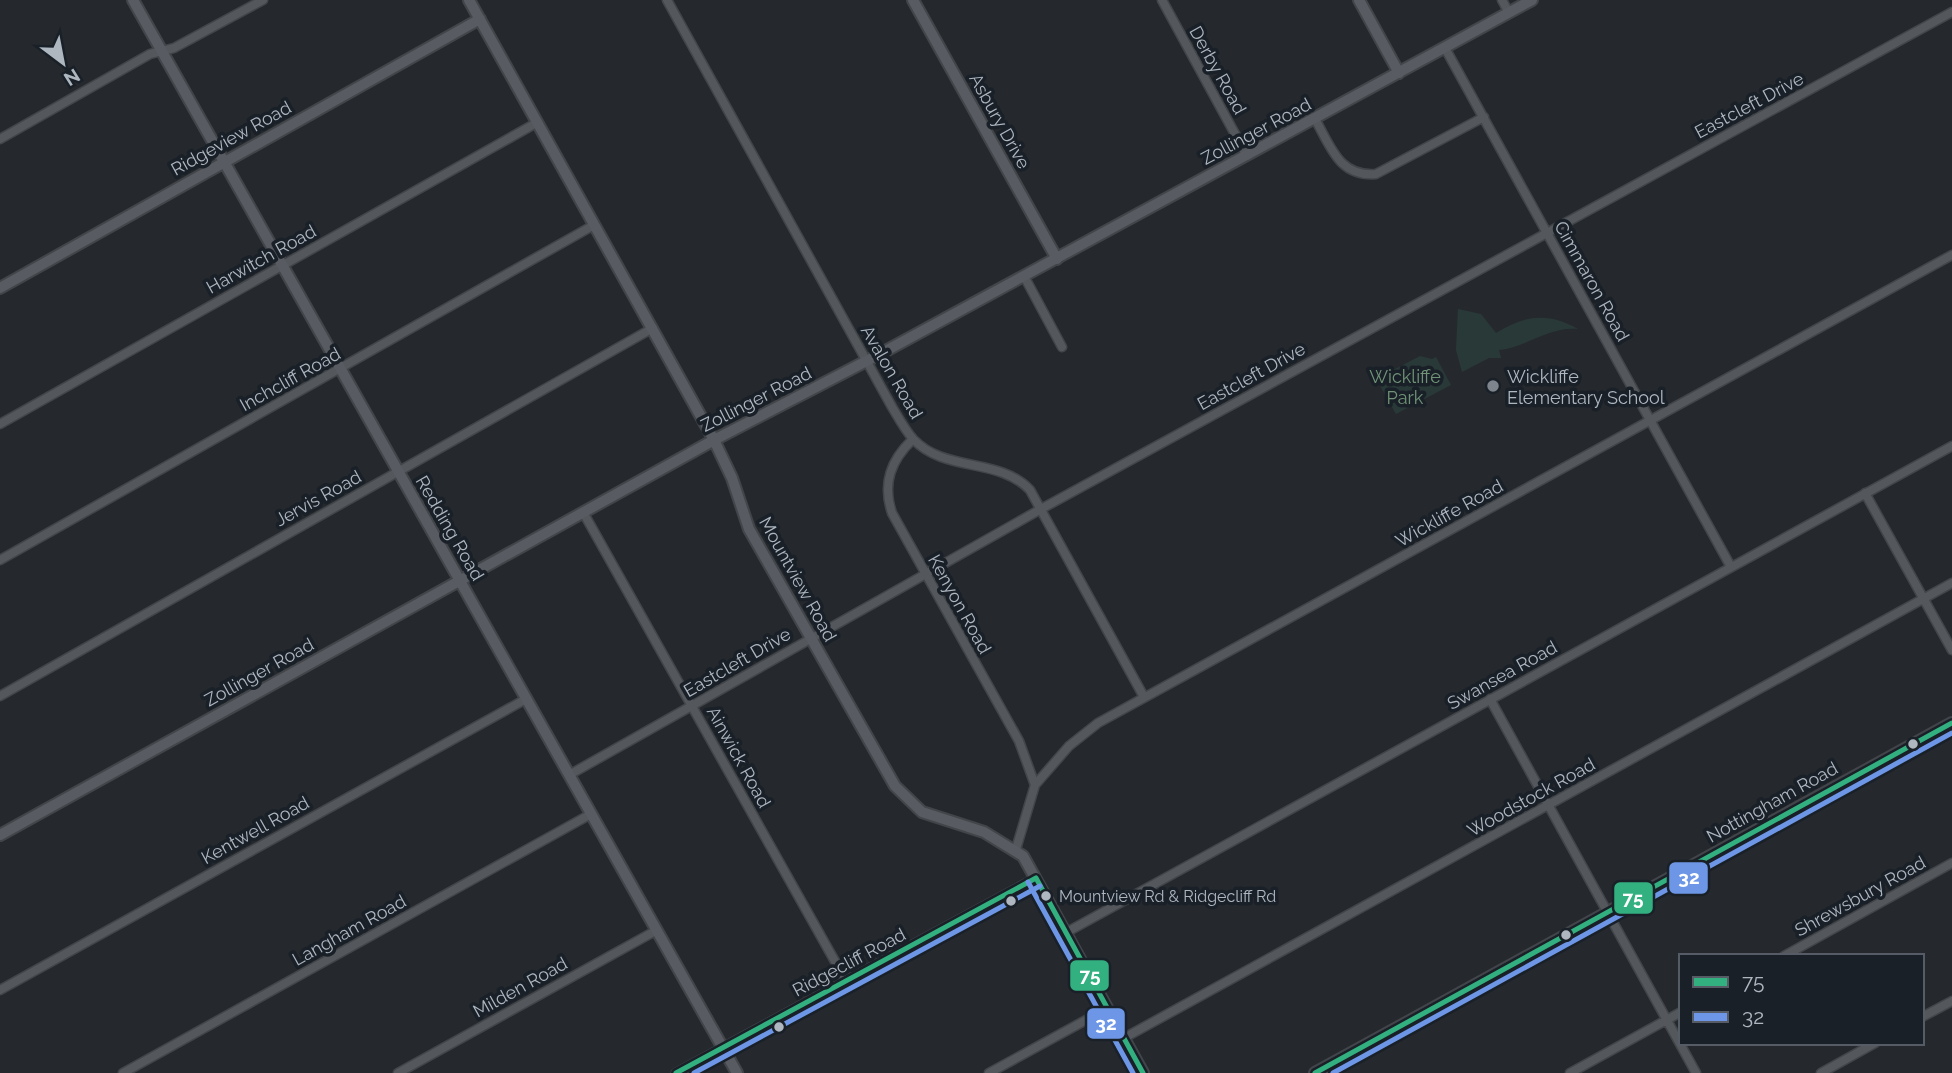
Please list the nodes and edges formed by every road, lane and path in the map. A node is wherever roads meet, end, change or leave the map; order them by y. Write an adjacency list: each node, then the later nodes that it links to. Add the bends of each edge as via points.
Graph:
1 (133, 0): 14 (main road, Redding Road)
2 (263, 0): 14 (street)
3 (469, 0): 12 (main road, Mountview Road)
4 (667, 0): 31 (street, Avalon Road)
5 (913, 0): 25 (main road, Asbury Drive)
6 (1161, 0): 20 (street, Derby Road)
7 (1359, 0): 15 (main road)
8 (1502, 0): 11 (street)
9 (1532, 0): 11 (main road, Zollinger Road)
10 (1952, 12): 23 (street, Eastcleft Drive)
11 (1509, 13): 13 (main road, Zollinger Road)
12 (480, 19): 18 (main road, Mountview Road); 21 (main road, Ridgeview Road)
13 (1445, 48): 15 (main road, Zollinger Road); 16 (street, Cimmaron Road)
14 (162, 51): 19 (street); 21 (main road, Redding Road)
15 (1399, 73): 17 (main road, Zollinger Road)
16 (1484, 117): 17 (street, via 1376,174 1362,175 1348,170); 23 (street, Cimmaron Road)
17 (1315, 119): 20 (main road, Zollinger Road)
18 (538, 122): 22 (main road, Mountview Road); 26 (street, Harwitch Road)
19 (0, 139)
20 (1247, 156): 25 (main road, Zollinger Road)
21 (224, 162): 26 (main road, Redding Road); 28 (main road, Ridgeview Road)
22 (594, 225): 29 (main road, Mountview Road); 32 (street, Inchcliff Road)
23 (1548, 232): 33 (street, Cimmaron Road); 40 (street, Eastcleft Drive)
24 (1952, 256): 33 (street, Wickliffe Road)
25 (1057, 259): 27 (main road, Zollinger Road)
26 (282, 266): 32 (main road, Redding Road); 34 (street, Harwitch Road)
27 (1024, 276): 30 (street); 31 (main road, Zollinger Road)
28 (0, 288)
29 (653, 328): 36 (main road, Mountview Road); 38 (street, Jervis Road)
30 (1062, 347)
31 (867, 361): 35 (street, Avalon Road); 36 (main road, Zollinger Road)
32 (340, 369): 38 (main road, Redding Road); 42 (street, Inchcliff Road)
33 (1650, 420): 43 (street, Cimmaron Road); 51 (street, Wickliffe Road)
34 (0, 424)
35 (913, 439): 40 (street, Avalon Road, via 947,459 1014,477 1030,490); 44 (street, Kenyon Road, via 895,460 887,488 892,513)
36 (714, 440): 41 (main road, Zollinger Road); 48 (main road, Mountview Road, via 749,529)
37 (1952, 446): 39 (street, Swansea Road)
38 (398, 471): 45 (main road, Redding Road); 50 (street, Jervis Road)
39 (1866, 493): 43 (street, Swansea Road); 47 (street)
40 (1041, 509): 44 (street, Eastcleft Drive); 51 (street, Avalon Road)
41 (583, 512): 45 (main road, Zollinger Road); 54 (street, Ainwick Road)
42 (0, 560)
43 (1731, 567): 53 (street, Swansea Road)
44 (925, 574): 48 (street, Eastcleft Drive); 57 (street, Kenyon Road, via 1020,741)
45 (460, 580): 52 (main road, Redding Road); 60 (main road, Zollinger Road)
46 (1952, 583): 47 (street, Woodstock Road)
47 (1924, 599): 49 (street); 58 (street, Woodstock Road)
48 (810, 638): 54 (street, Eastcleft Drive); 61 (main road, Mountview Road, via 901,794 934,818 984,832)
49 (1952, 650)
50 (0, 696)
51 (1144, 696): 57 (street, Wickliffe Road, via 1084,733)
52 (526, 699): 56 (main road, Redding Road); 69 (street, Kentwell Road)
53 (1490, 699): 58 (street); 66 (street, Swansea Road)
54 (692, 706): 56 (street, Eastcleft Drive); 68 (street, Ainwick Road)
55 (1952, 723): 64 (main road, Nottingham Road)
56 (569, 775): 59 (main road, Redding Road)
57 (1035, 785): 61 (street, Wickliffe Road)
58 (1549, 805): 64 (street); 75 (street, Woodstock Road)
59 (591, 814): 65 (main road, Redding Road); 80 (street, Langham Road)
60 (0, 835)
61 (1016, 849): 63 (main road, Mountview Road)
62 (1952, 863): 67 (street, Shrewsbury Road)
63 (1036, 878): 66 (main road, Mountview Road); 68 (street, Ridgecliff Road)
64 (1608, 912): 74 (street); 86 (main road, Nottingham Road)
65 (657, 930): 79 (main road, Redding Road); 81 (street, Milden Road)
66 (1067, 932): 71 (main road, Mountview Road)
67 (1788, 954)
68 (846, 981): 79 (street, Ridgecliff Road)
69 (0, 990)
70 (1952, 1001): 73 (street)
71 (1108, 1008): 75 (main road, Mountview Road); 84 (street)
72 (1679, 1013): 74 (street)
73 (1924, 1016)
74 (1667, 1020): 76 (street); 87 (street)
75 (1125, 1038): 85 (main road, Mountview Road)
76 (1679, 1042)
77 (1681, 1045): 88 (street)
78 (1871, 1045): 89 (street)
79 (723, 1048): 82 (street, Ridgecliff Road); 83 (main road, Redding Road)
80 (123, 1073)
81 (398, 1073)
82 (676, 1073)
83 (737, 1073)
84 (989, 1073)
85 (1143, 1073)
86 (1315, 1073)
87 (1570, 1073)
88 (1696, 1073)
89 (1821, 1073)

